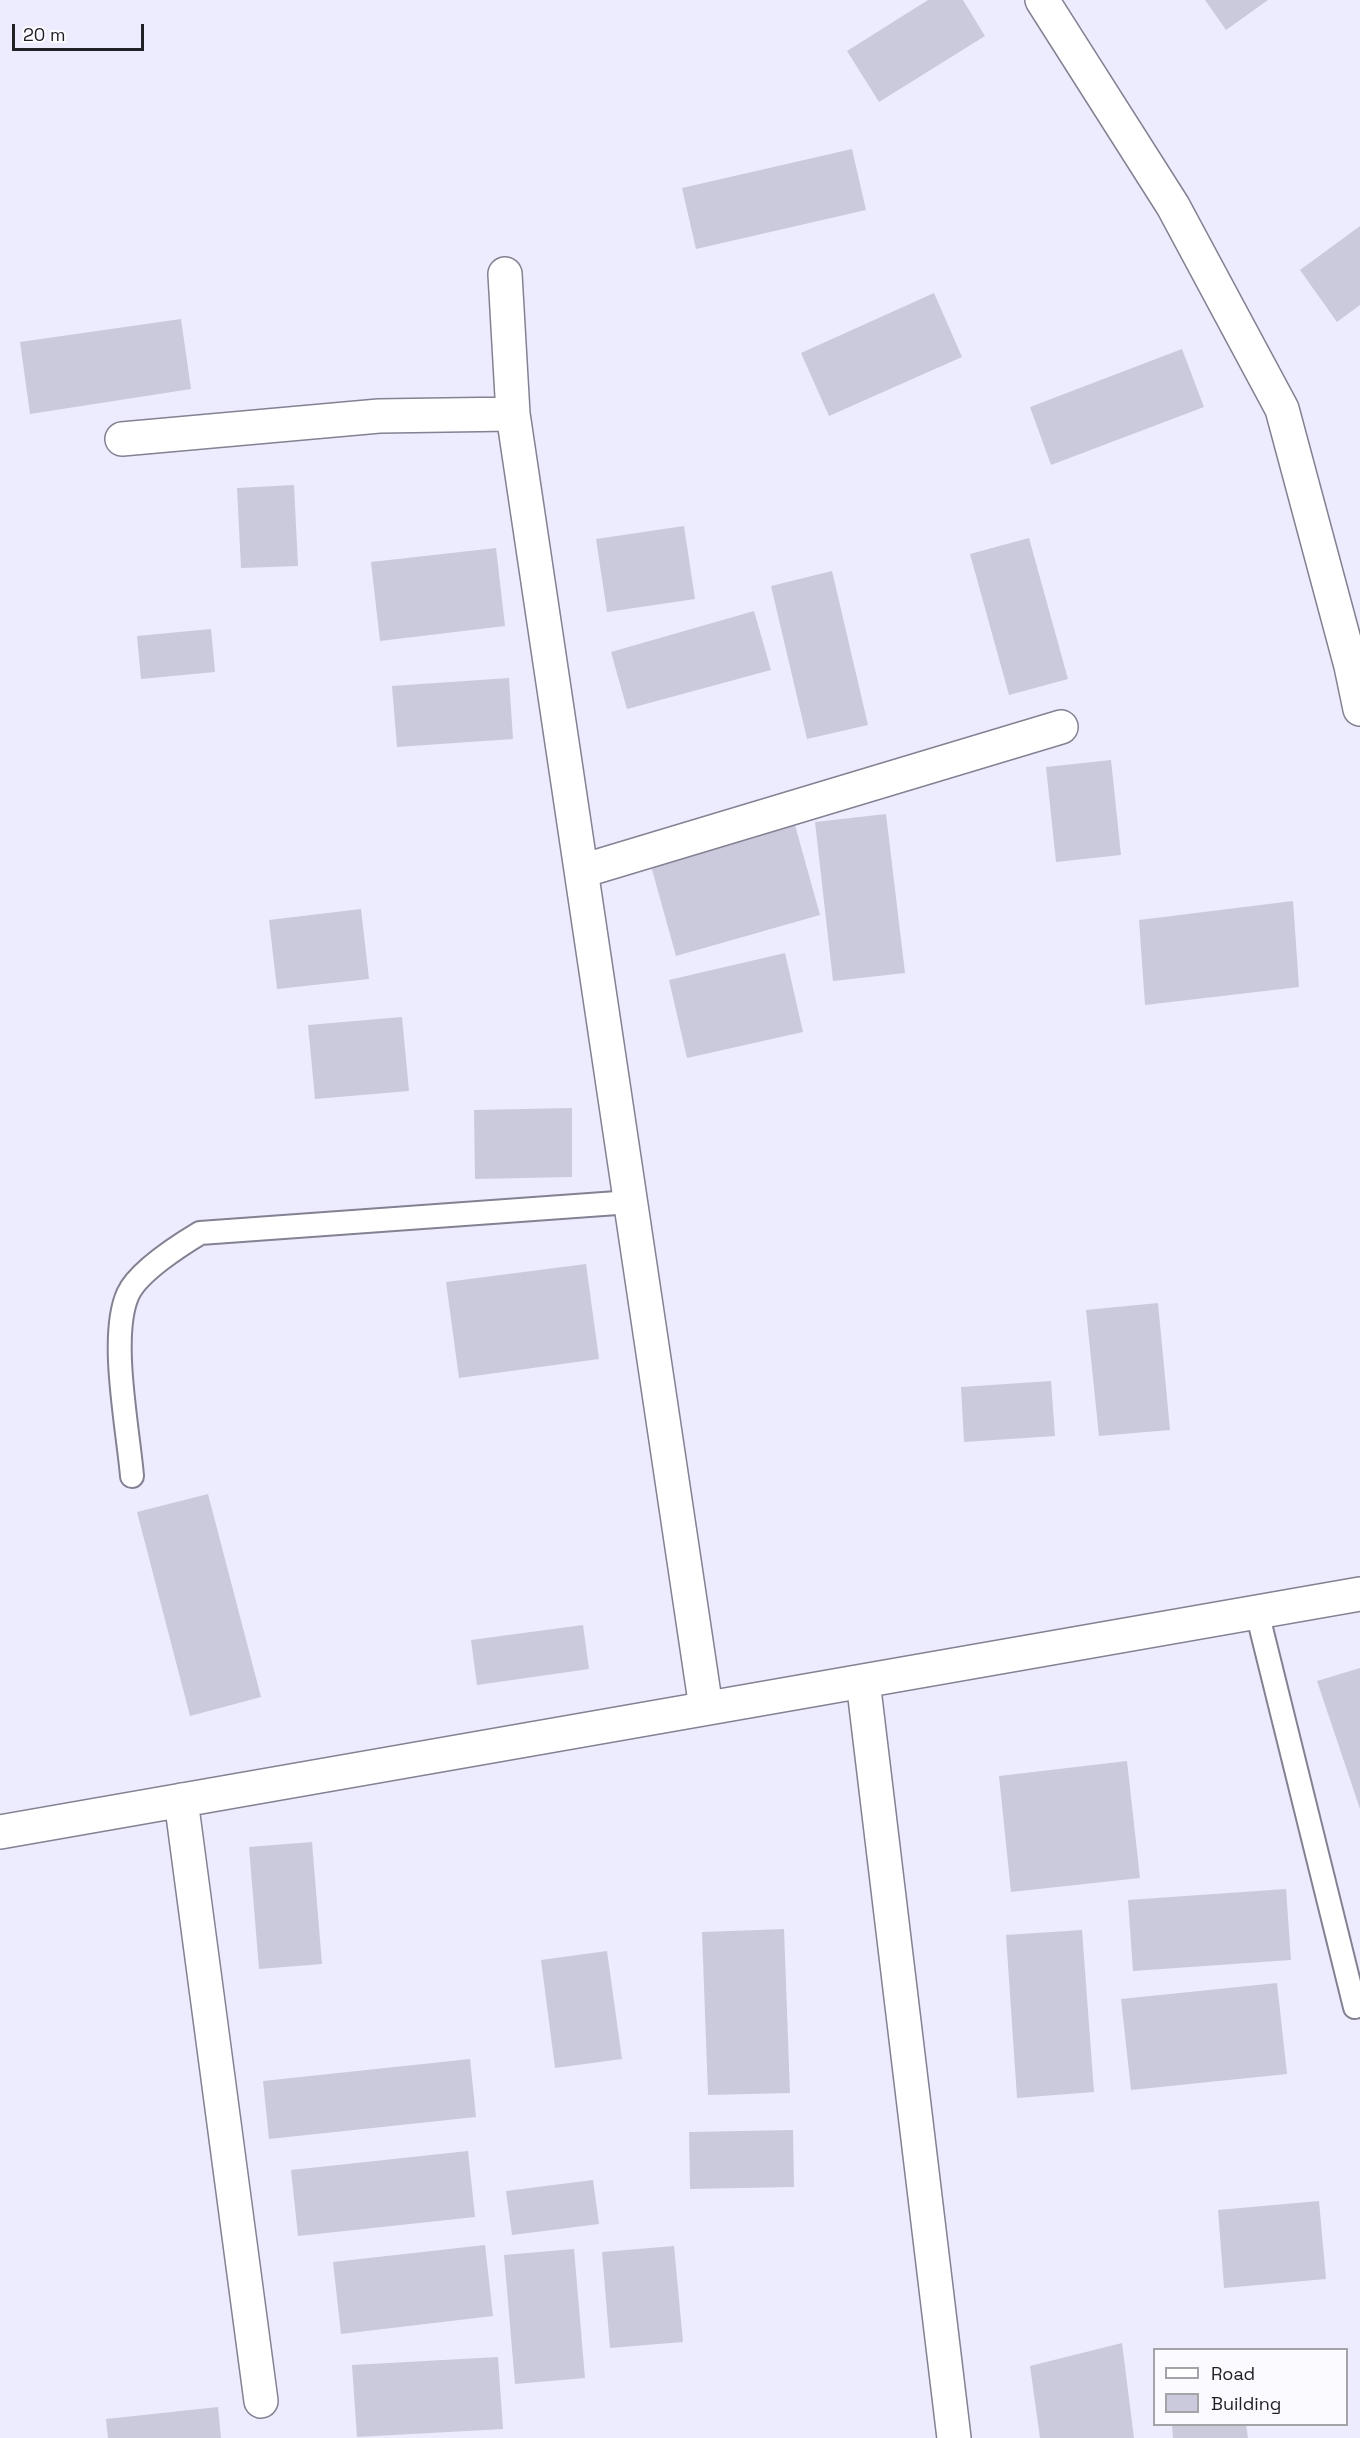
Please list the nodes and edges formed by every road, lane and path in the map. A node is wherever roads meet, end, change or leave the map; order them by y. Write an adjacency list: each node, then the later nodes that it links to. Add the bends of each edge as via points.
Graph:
1 (1042, 0): 5 (street, via 1173,206 1282,409)
2 (505, 274): 3 (street)
3 (513, 414): 4 (street, via 379,416); 7 (street)
4 (122, 439)
5 (1360, 709)
6 (1061, 727): 7 (street)
7 (582, 871): 8 (street)
8 (631, 1202): 9 (lane, via 201,1233 165,1253 128,1293 119,1336); 13 (street)
9 (132, 1476)
10 (1360, 1594): 11 (street)
11 (1257, 1612): 12 (street); 16 (lane)
12 (863, 1681): 13 (street); 18 (street)
13 (706, 1708): 14 (street)
14 (181, 1800): 15 (street); 17 (street)
15 (0, 1832)
16 (1355, 2007)
17 (261, 2401)
18 (954, 2438)

